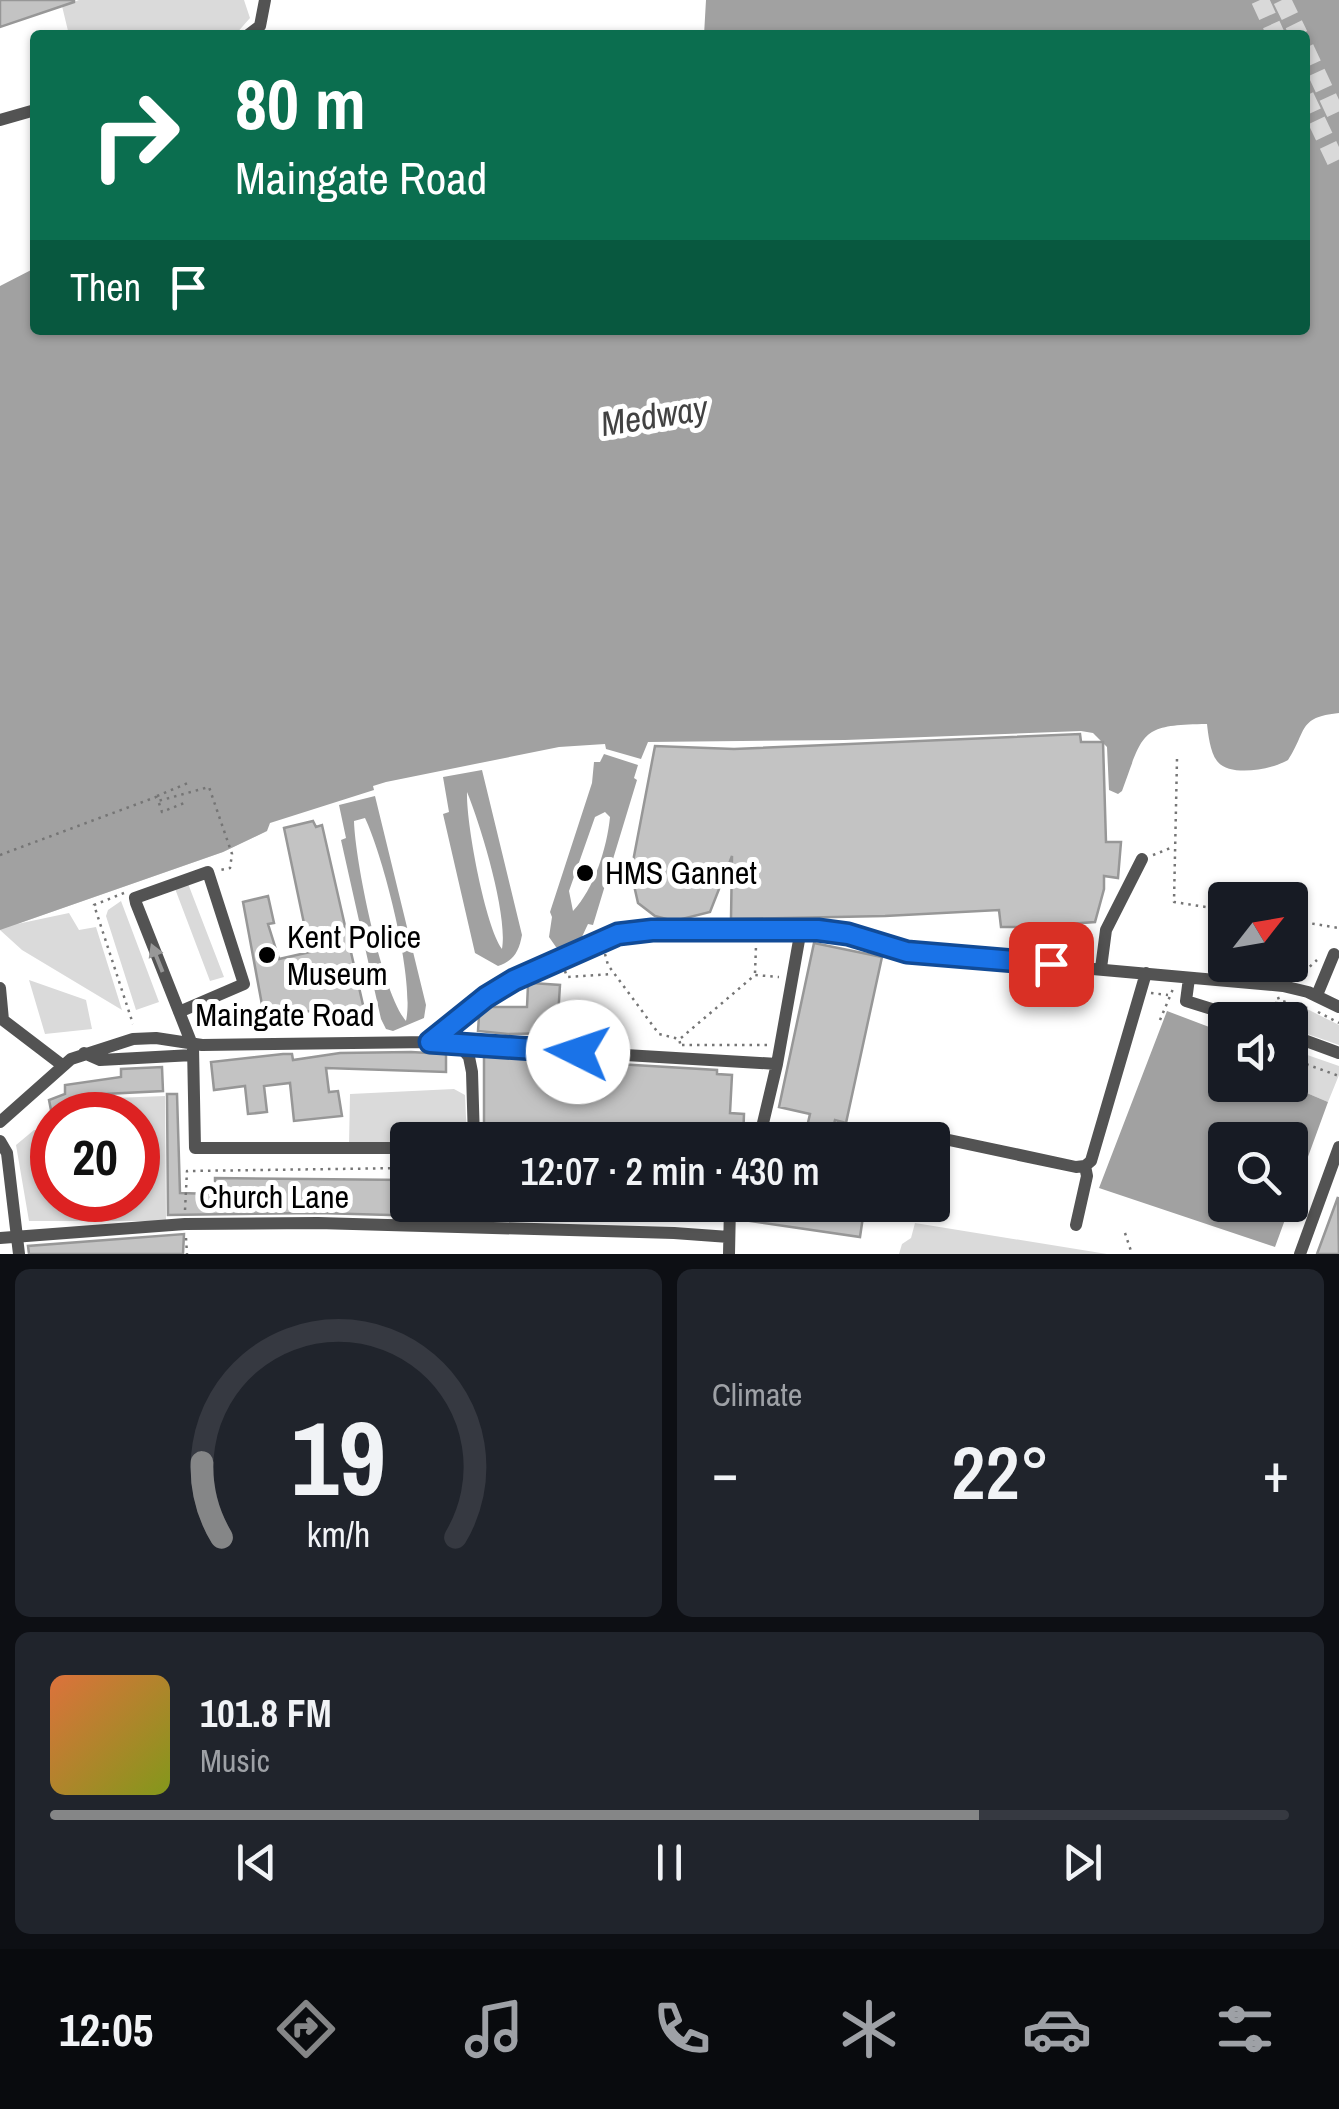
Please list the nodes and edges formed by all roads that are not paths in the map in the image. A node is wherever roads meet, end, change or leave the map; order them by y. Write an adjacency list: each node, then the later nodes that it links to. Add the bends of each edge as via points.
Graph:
1 (266, 0): 2 (lane)
2 (255, 30)
3 (30, 111): 4 (lane)
4 (0, 120)
5 (1142, 860): 8 (lane, via 1106,930)
6 (801, 929): 8 (lane, via 907,952); 17 (lane, via 625,932 514,980); 23 (lane)
7 (1334, 956): 12 (lane)
8 (1100, 968): 9 (lane)
9 (1146, 973): 10 (lane); 32 (lane)
10 (1188, 983): 12 (lane, via 1283,986); 14 (lane, via 1186,1000)
11 (0, 988): 16 (lane)
12 (1318, 995): 13 (lane)
13 (1339, 1006)
14 (1208, 1007)
15 (179, 1012): 15 (lane, one-way to 15, via 135,898 208,872 244,984); 20 (lane)
16 (1, 1020): 24 (lane)
17 (430, 1042): 19 (lane, Maingate Road); 20 (lane, Maingate Road)
18 (1308, 1042): 22 (lane)
19 (459, 1045): 23 (lane, Maingate Road); 26 (lane, via 470,1056)
20 (192, 1050): 21 (lane, via 100,1060); 21 (lane, Maingate Road, via 141,1038); 31 (lane, via 195,1148)
21 (84, 1053): 24 (lane, Maingate Road)
22 (1339, 1053)
23 (777, 1064): 27 (lane)
24 (62, 1065): 25 (lane, Maingate Road)
25 (0, 1122)
26 (473, 1122)
27 (763, 1122)
28 (950, 1140): 32 (lane)
29 (0, 1141): 35 (lane)
30 (1339, 1147): 40 (lane)
31 (390, 1148)
32 (1085, 1166): 34 (lane)
33 (729, 1222): 36 (lane)
34 (1076, 1225)
35 (17, 1235): 36 (lane, Church Lane, via 185,1219); 37 (lane, Church Lane); 38 (lane)
36 (728, 1237): 39 (lane)
37 (0, 1238)
38 (19, 1254)
39 (729, 1254)
40 (1300, 1254)

